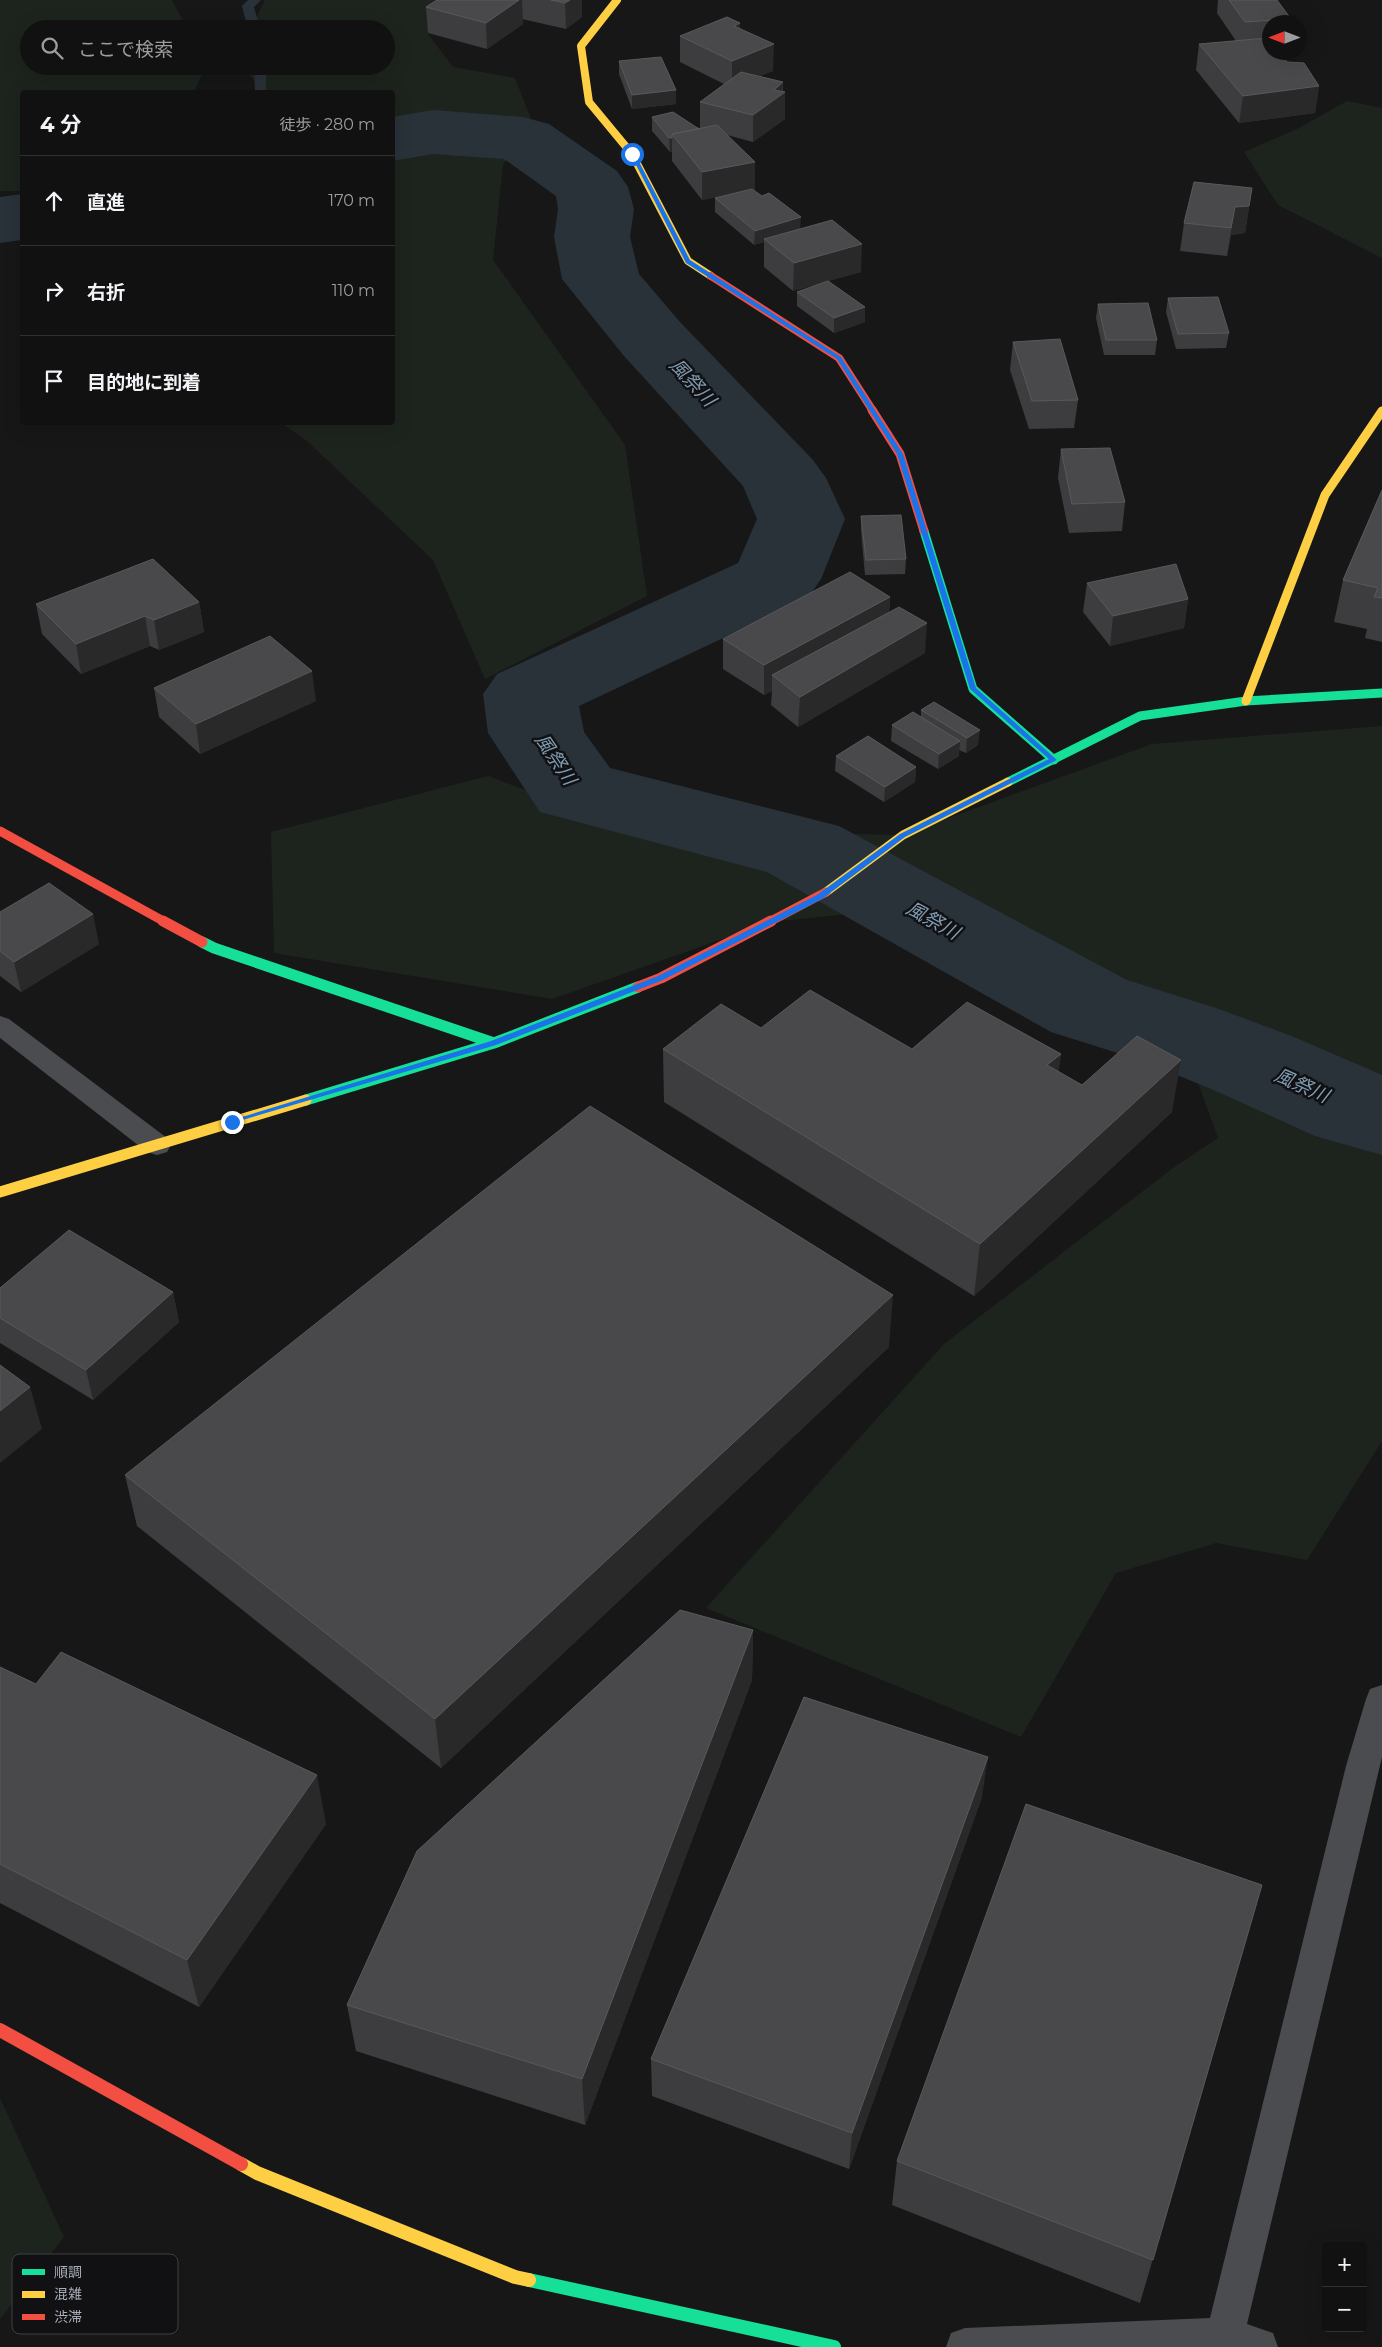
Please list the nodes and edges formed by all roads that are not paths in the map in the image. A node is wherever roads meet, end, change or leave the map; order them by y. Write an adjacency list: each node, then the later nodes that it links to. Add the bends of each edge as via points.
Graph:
1 (617, 0): 5 (street, via 581,46 589,102 632,154 688,261 839,358 900,454 973,689)
2 (1382, 412): 4 (street, via 1325,495)
3 (1382, 693): 4 (street)
4 (1246, 701): 5 (street, via 1140,716)
5 (1054, 760): 8 (street, via 902,835 819,897 661,978)
6 (0, 831): 8 (street, via 214,948)
7 (0, 1025): 9 (street)
8 (494, 1043): 9 (street)
9 (157, 1145): 10 (street)
10 (0, 1192)
11 (1382, 1699): 13 (street, via 1363,1766)
12 (0, 2030): 14 (street, via 257,2173 515,2277)
13 (1238, 2344): 15 (street)
14 (834, 2347)
15 (965, 2347)

